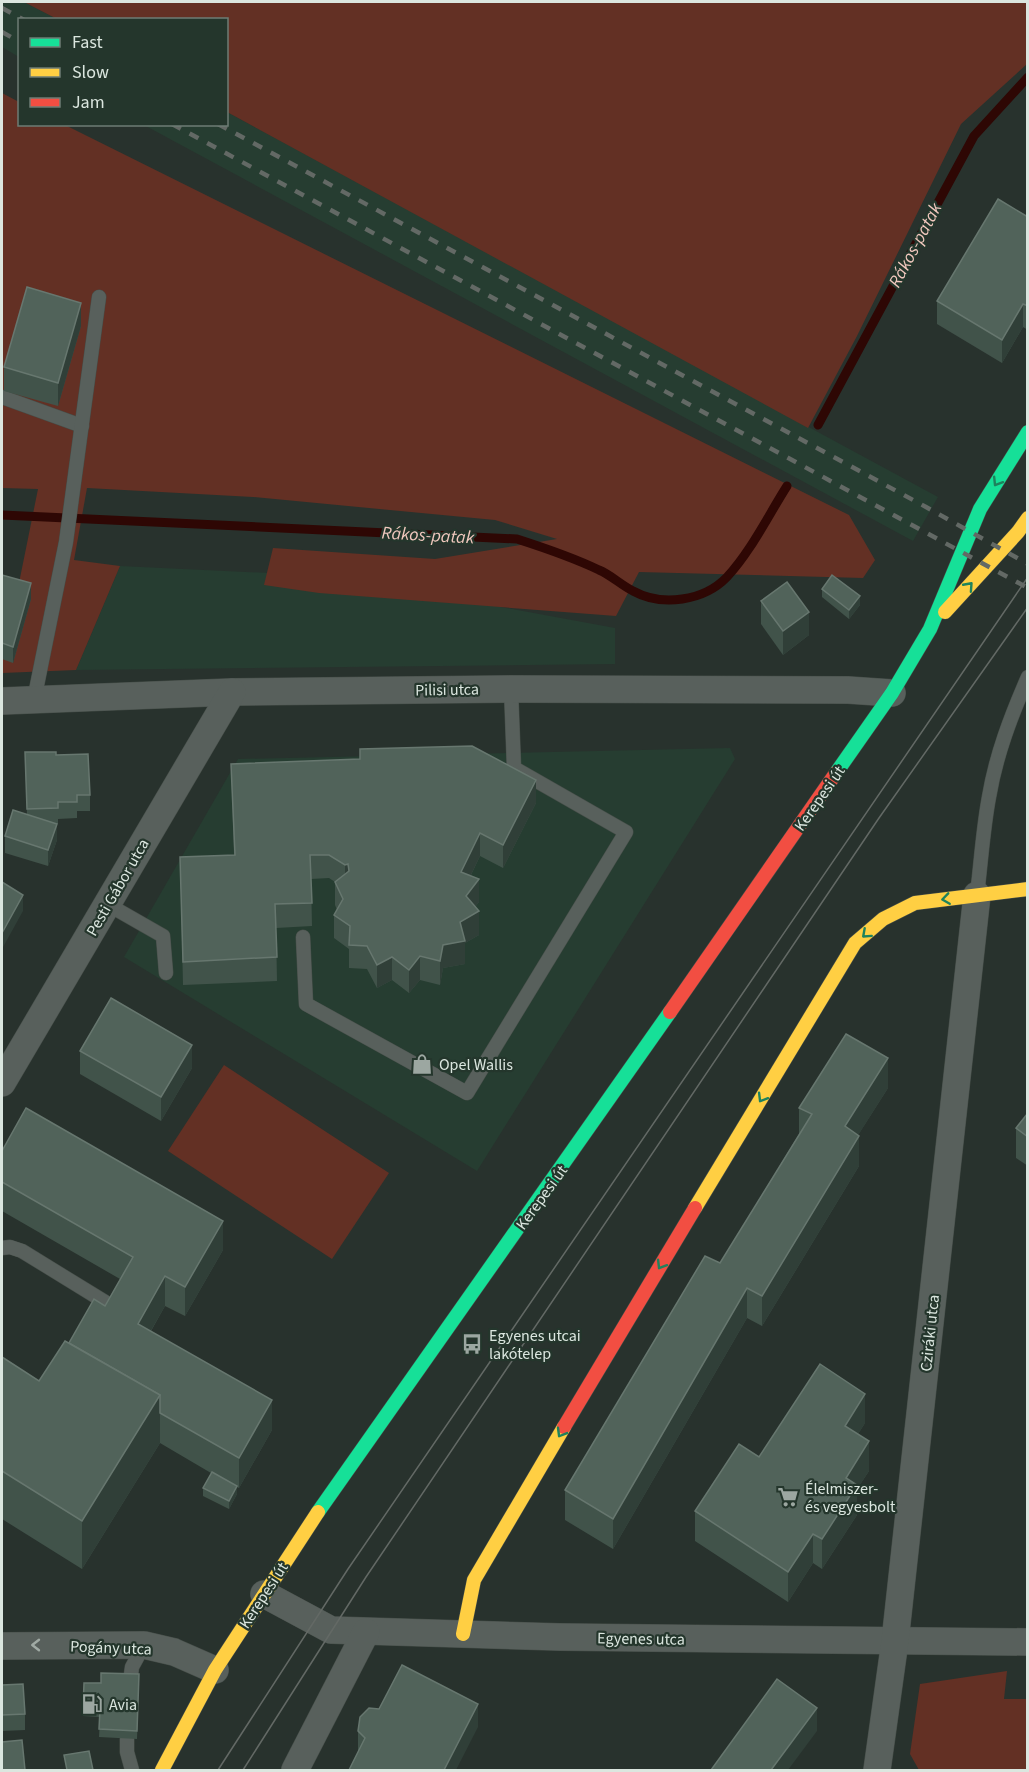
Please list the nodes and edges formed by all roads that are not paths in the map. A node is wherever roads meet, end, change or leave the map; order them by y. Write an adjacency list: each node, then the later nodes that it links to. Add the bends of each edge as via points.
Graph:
1 (99, 297): 3 (lane)
2 (2, 397): 3 (lane)
3 (82, 426): 11 (lane, via 66,542)
4 (1028, 432): 6 (main road, Kerepesi út, one-way to 6, via 980,509)
5 (1028, 518): 6 (main road, Kerepesi út, one-way to 5)
6 (930, 629): 10 (main road, Kerepesi út)
7 (1028, 677): 14 (lane, via 996,764)
8 (511, 689): 9 (street, Pilisi utca); 10 (street, Pilisi utca); 16 (lane, via 514,768 626,832 467,1093 306,1005)
9 (232, 692): 11 (street, Pilisi utca); 15 (street, Pesti Gábor utca)
10 (892, 693): 21 (main road, Kerepesi út)
11 (34, 700): 12 (street, Pilisi utca)
12 (2, 701)
13 (1028, 889): 14 (main road)
14 (977, 895): 23 (main road, one-way to 23, via 915,903 883,919 855,944 474,1580); 24 (street, Cziráki utca)
15 (107, 904): 17 (lane, via 164,936); 18 (street, Pesti Gábor utca)
16 (303, 937)
17 (166, 973)
18 (2, 1083)
19 (2, 1248): 20 (lane, via 22,1251)
20 (105, 1302)
21 (264, 1594): 22 (street, Egyenes utca, via 331,1630); 28 (main road, Kerepesi út)
22 (366, 1632): 23 (street, Egyenes utca); 33 (street)
23 (463, 1634): 24 (street, Egyenes utca)
24 (895, 1641): 25 (street, Egyenes utca); 34 (street, Cziráki utca)
25 (1028, 1642)
26 (144, 1645): 27 (street, Pogány utca, one-way to 27); 28 (street, Pogány utca, via 174,1652); 29 (lane, via 132,1667)
27 (2, 1646)
28 (215, 1670): 32 (main road, Kerepesi út)
29 (130, 1682)
30 (127, 1738): 31 (lane)
31 (132, 1770)
32 (162, 1770)
33 (295, 1770)
34 (877, 1770)

